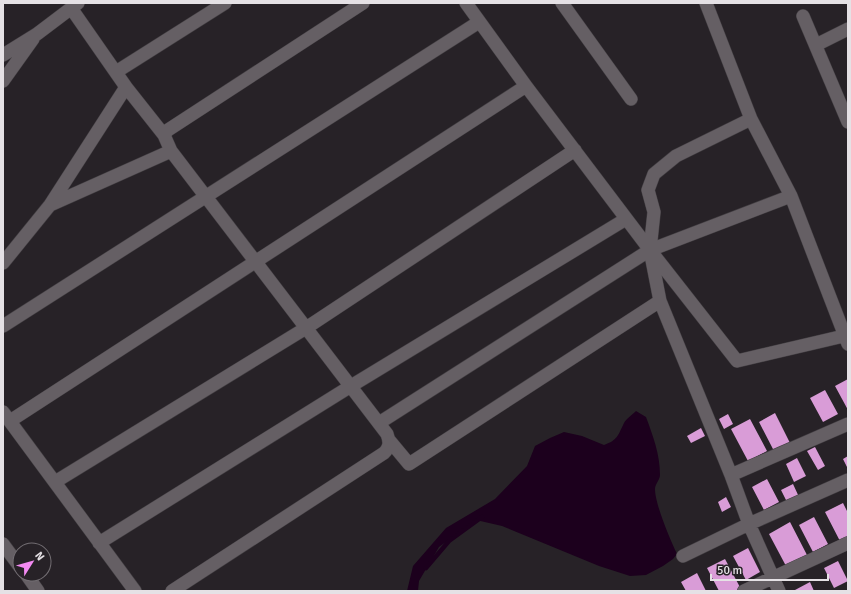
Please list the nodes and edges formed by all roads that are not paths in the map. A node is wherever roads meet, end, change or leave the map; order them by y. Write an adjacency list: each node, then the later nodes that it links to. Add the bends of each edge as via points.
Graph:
1 (225, 3): 13 (street)
2 (363, 3): 20 (street)
3 (466, 3): 8 (street)
4 (562, 3): 17 (street)
5 (706, 3): 18 (street)
6 (75, 6): 10 (street); 13 (street)
7 (803, 16): 11 (street)
8 (479, 22): 15 (street); 23 (street)
9 (848, 29): 11 (street)
10 (37, 34): 12 (street); 14 (street)
11 (816, 45): 19 (street)
12 (3, 55)
13 (116, 72): 16 (street)
14 (3, 82)
15 (526, 86): 22 (street); 28 (street)
16 (126, 87): 20 (street); 25 (street)
17 (632, 99)
18 (751, 119): 24 (street); 27 (street, via 676,156 654,174 648,190 654,212)
19 (848, 122)
20 (164, 135): 21 (street)
21 (172, 150): 23 (street); 25 (street)
22 (575, 150): 26 (street); 32 (street)
23 (206, 196): 28 (street); 31 (street)
24 (791, 196): 27 (street); 33 (street)
25 (50, 205): 29 (street)
26 (626, 219): 27 (street); 34 (street)
27 (650, 250): 30 (street); 33 (street, via 737,361); 36 (street)
28 (256, 261): 32 (street); 35 (street)
29 (3, 263)
30 (660, 300): 38 (street, via 409,464); 39 (street)
31 (3, 326)
32 (306, 328): 34 (street); 41 (street)
33 (847, 339)
34 (351, 386): 36 (street); 43 (street)
35 (6, 417): 41 (street)
36 (379, 423): 38 (street)
37 (848, 424): 39 (street)
38 (389, 440): 52 (street, via 384,453)
39 (731, 475): 42 (street)
40 (848, 480): 42 (street)
41 (54, 482): 43 (street)
42 (749, 524): 47 (street); 48 (street)
43 (99, 543): 51 (street)
44 (848, 543): 48 (street)
45 (3, 544): 46 (street)
46 (12, 556)
47 (683, 556)
48 (772, 577): 53 (street); 54 (street)
49 (32, 582): 50 (street)
50 (38, 591)
51 (135, 591)
52 (172, 591)
53 (744, 591)
54 (779, 591)

